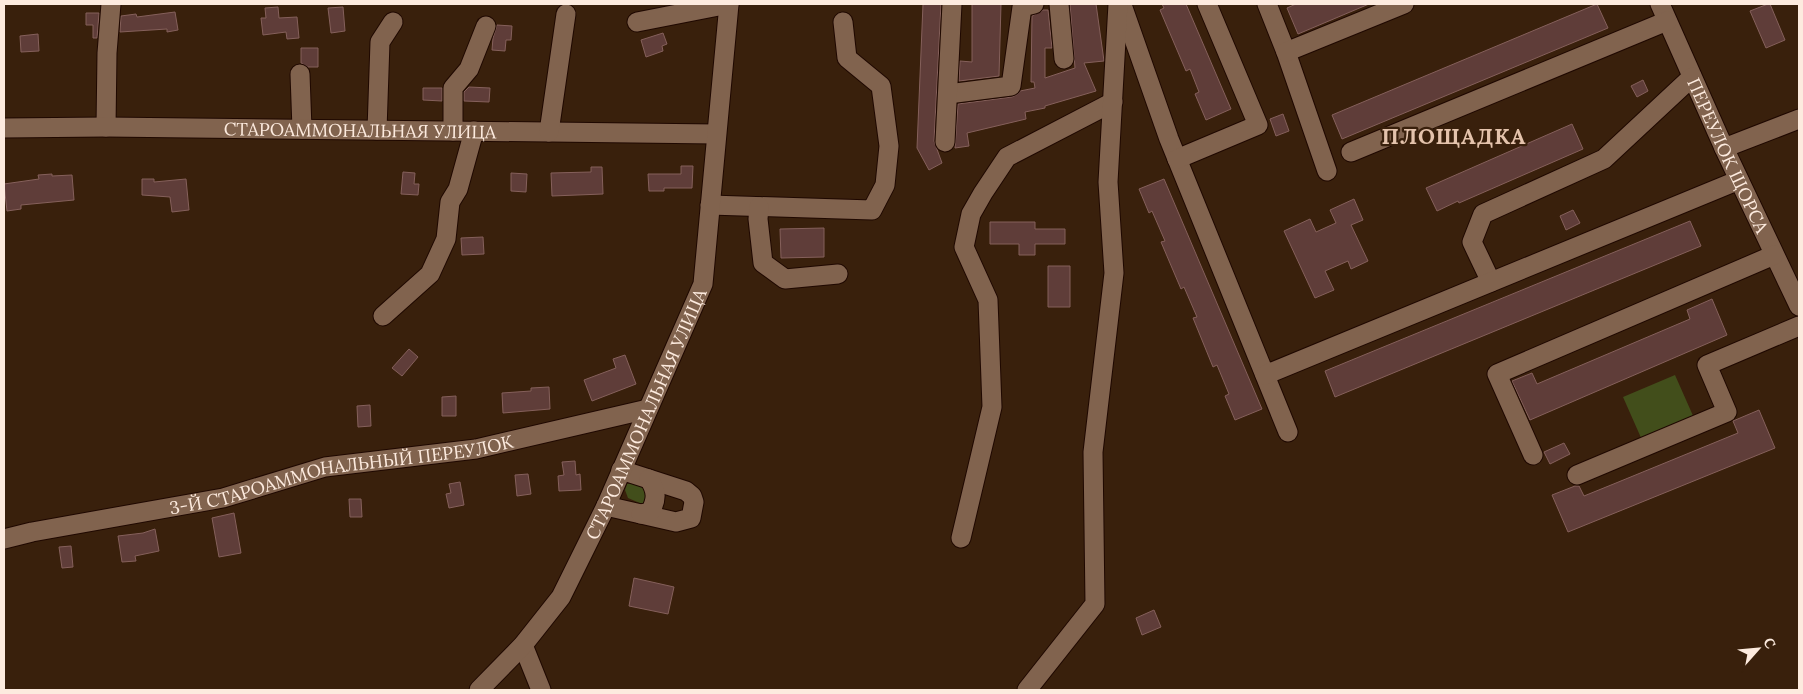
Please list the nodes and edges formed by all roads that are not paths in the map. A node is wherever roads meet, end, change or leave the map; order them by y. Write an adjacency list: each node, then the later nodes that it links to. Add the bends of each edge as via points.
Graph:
1 (111, 4): 23 (street)
2 (729, 4): 13 (street); 30 (street, СТАРОАММОНАЛЬНАЯ УЛИЦА)
3 (952, 4): 20 (street)
4 (1034, 4): 20 (street, via 1022,7 1011,86)
5 (1059, 4): 17 (street)
6 (1120, 4): 21 (street); 34 (street)
7 (1207, 4): 34 (street, via 1258,125)
8 (1267, 4): 16 (street)
9 (1404, 4): 16 (street)
10 (1663, 12): 19 (street, ПЕРЕУЛОК ЩОРСА); 33 (street)
11 (566, 14): 29 (street)
12 (393, 22): 26 (street, via 380,42)
13 (637, 22)
14 (843, 22): 38 (street, via 847,58 881,86 889,146 885,185 872,210)
15 (486, 26): 27 (street, via 469,68 453,88)
16 (1286, 52): 35 (street)
17 (1064, 60)
18 (300, 74): 25 (street)
19 (1692, 77): 32 (street, ПЕРЕУЛОК ЩОРСА); 41 (street, via 1604,160 1484,214 1472,242)
20 (948, 94): 31 (street)
21 (1113, 102): 54 (street, via 1007,157 971,214 964,247 988,300 992,406); 59 (street, via 1108,182 1114,273 1092,452 1096,604)
22 (1799, 119): 32 (street)
23 (106, 127): 24 (street, СТАРОАММОНАЛЬНАЯ УЛИЦА); 25 (street, СТАРОАММОНАЛЬНАЯ УЛИЦА)
24 (4, 128)
25 (302, 129): 26 (street, СТАРОАММОНАЛЬНАЯ УЛИЦА)
26 (376, 130): 27 (street, СТАРОАММОНАЛЬНАЯ УЛИЦА)
27 (453, 131): 28 (street, СТАРОАММОНАЛЬНАЯ УЛИЦА)
28 (474, 132): 29 (street, СТАРОАММОНАЛЬНАЯ УЛИЦА); 43 (street, via 458,189 450,202 446,239 430,274)
29 (550, 132): 30 (street, СТАРОАММОНАЛЬНАЯ УЛИЦА)
30 (716, 134): 37 (street, СТАРОАММОНАЛЬНАЯ УЛИЦА)
31 (944, 142)
32 (1724, 148): 36 (street, ПЕРЕУЛОК ЩОРСА)
33 (1351, 152)
34 (1176, 159): 45 (street)
35 (1327, 172)
36 (1739, 180): 39 (street, ПЕРЕУЛОК ЩОРСА); 41 (street)
37 (710, 206): 38 (street); 46 (street, СТАРОАММОНАЛЬНАЯ УЛИЦА, via 703,284)
38 (759, 207): 40 (street, via 763,263 785,279)
39 (1774, 255): 42 (street, ПЕРЕУЛОК ЩОРСА); 48 (street, via 1497,374)
40 (838, 274)
41 (1491, 282): 45 (street)
42 (1799, 306)
43 (383, 316)
44 (1799, 326): 50 (street, via 1707,365 1727,412)
45 (1265, 375): 47 (street)
46 (648, 409): 49 (street, СТАРОАММОНАЛЬНАЯ УЛИЦА); 55 (street, 3-Й СТАРОАММОНАЛЬНЫЙ ПЕРЕУЛОК, via 476,449 326,467 223,498)
47 (1288, 432)
48 (1533, 455)
49 (621, 470): 51 (street); 52 (street, СТАРОАММОНАЛЬНАЯ УЛИЦА)
50 (1577, 476)
51 (649, 479): 53 (street, via 656,493 655,504 650,512); 53 (street, via 692,496 691,518 676,522)
52 (606, 506): 53 (street); 56 (street, СТАРОАММОНАЛЬНАЯ УЛИЦА, via 561,597)
53 (641, 514)
54 (961, 538)
55 (4, 539)
56 (523, 645): 57 (street, СТАРОАММОНАЛЬНАЯ УЛИЦА); 58 (street)
57 (479, 690)
58 (541, 690)
59 (1027, 690)

